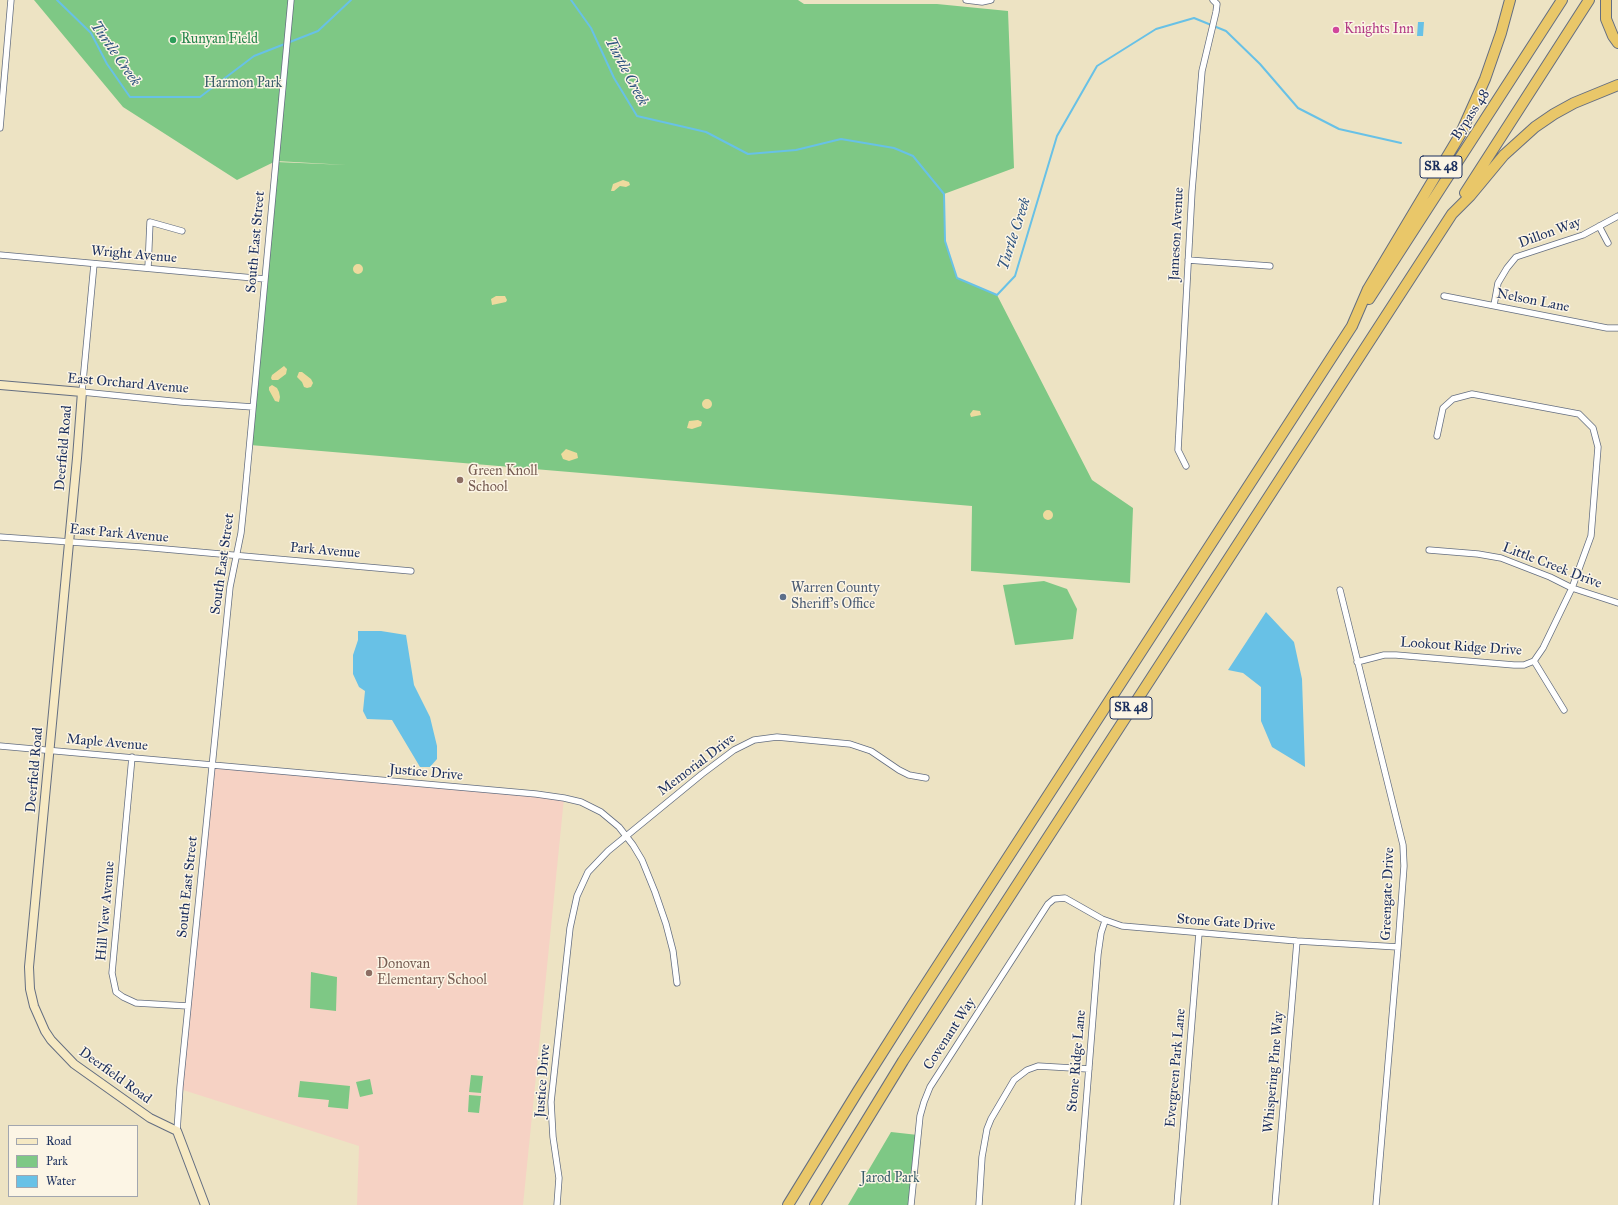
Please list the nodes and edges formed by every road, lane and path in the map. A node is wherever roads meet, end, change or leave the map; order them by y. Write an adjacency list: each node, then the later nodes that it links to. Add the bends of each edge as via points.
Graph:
1 (11, 0): 12 (street)
2 (291, 0): 23 (street, South East Street)
3 (966, 0): 4 (street)
4 (991, 0)
5 (1510, 0): 26 (highway, SR 48, via 1485,78 1460,135 1368,289)
6 (1562, 0): 26 (highway, Bypass 48)
7 (1589, 0): 13 (highway)
8 (1606, 0): 10 (highway, via 1606,19)
9 (1215, 2): 19 (street, Jameson Avenue, via 1199,92)
10 (1618, 43)
11 (1618, 85): 13 (highway, SR 48, via 1574,103 1535,127 1504,155)
12 (0, 128)
13 (1452, 214): 62 (highway, SR 48, via 911,1048)
14 (1618, 216): 15 (street, Dillon Way)
15 (1599, 226): 17 (street); 25 (street, Dillon Way, via 1516,257 1498,283)
16 (182, 231): 22 (street, via 150,222)
17 (1608, 243)
18 (0, 255): 20 (street, Wright Avenue)
19 (1188, 260): 21 (street); 32 (street, Jameson Avenue, via 1178,450)
20 (94, 264): 22 (street, Wright Avenue); 29 (street, Deerfield Road)
21 (1270, 266)
22 (148, 268): 23 (street, Wright Avenue)
23 (265, 279): 30 (street, South East Street)
24 (1444, 296): 25 (street, Nelson Lane)
25 (1494, 305): 27 (street, Nelson Lane, via 1607,328)
26 (1352, 326): 61 (highway, SR 48, via 915,1001)
27 (1618, 328)
28 (0, 385): 29 (street, East Orchard Avenue)
29 (82, 392): 30 (street, East Orchard Avenue); 34 (street, Deerfield Road)
30 (253, 407): 36 (street, South East Street)
31 (1437, 436): 38 (street, Lookout Ridge Drive, via 1443,408 1453,399 1472,394 1579,414 1593,428 1598,447 1591,536)
32 (1186, 466)
33 (0, 537): 34 (street, East Park Avenue)
34 (69, 542): 36 (street, East Park Avenue); 45 (street, Deerfield Road)
35 (1429, 550): 38 (street, Little Creek Drive, via 1501,558)
36 (236, 556): 37 (street, Park Avenue); 47 (street, South East Street, via 230,587)
37 (411, 571)
38 (1572, 588): 40 (street, Little Creek Drive); 41 (street, Lookout Ridge Drive)
39 (1340, 590): 42 (street, Greengate Drive)
40 (1618, 603)
41 (1534, 661): 42 (street, Lookout Ridge Drive, via 1514,665 1384,655); 43 (street)
42 (1357, 662): 54 (street, Greengate Drive, via 1403,845 1404,866)
43 (1564, 710)
44 (0, 746): 45 (street, Maple Avenue)
45 (50, 750): 46 (street, Maple Avenue); 58 (street, Deerfield Road, via 29,967 34,1006 50,1040 74,1064 150,1118)
46 (132, 757): 47 (street, Maple Avenue); 56 (street, Hill View Avenue, via 112,973 116,992 136,1003)
47 (212, 765): 49 (street, Justice Drive, via 564,798 581,802 601,812); 56 (street, South East Street)
48 (926, 778): 49 (street, Memorial Drive, via 909,775 861,746 805,739 754,740 734,750)
49 (627, 835): 55 (street, Justice Drive, via 642,860 655,892 671,944); 60 (street, Justice Drive, via 608,850 588,872 577,896 570,928 551,1102 559,1178)
50 (1059, 898): 51 (street, Stone Gate Drive, via 1069,899); 63 (street, Covenant Way, via 1048,904 930,1087 920,1116)
51 (1105, 921): 52 (street, Stone Gate Drive, via 1122,926); 57 (street, Stone Ridge Lane, via 1098,954)
52 (1199, 932): 53 (street, Stone Gate Drive); 66 (street, Evergreen Park Lane)
53 (1297, 941): 54 (street, Stone Gate Drive); 67 (street, Whispering Pine Way)
54 (1398, 947): 68 (street, Greengate Drive)
55 (677, 983)
56 (188, 1006): 58 (street, South East Street)
57 (1089, 1069): 64 (street, via 1038,1066 1027,1070 1014,1080 987,1129 982,1157); 65 (street, Stone Ridge Lane)
58 (177, 1131): 59 (street)
59 (205, 1205)
60 (557, 1205)
61 (788, 1205)
62 (815, 1205)
63 (911, 1205)
64 (979, 1205)
65 (1078, 1205)
66 (1177, 1205)
67 (1275, 1205)
68 (1376, 1205)

